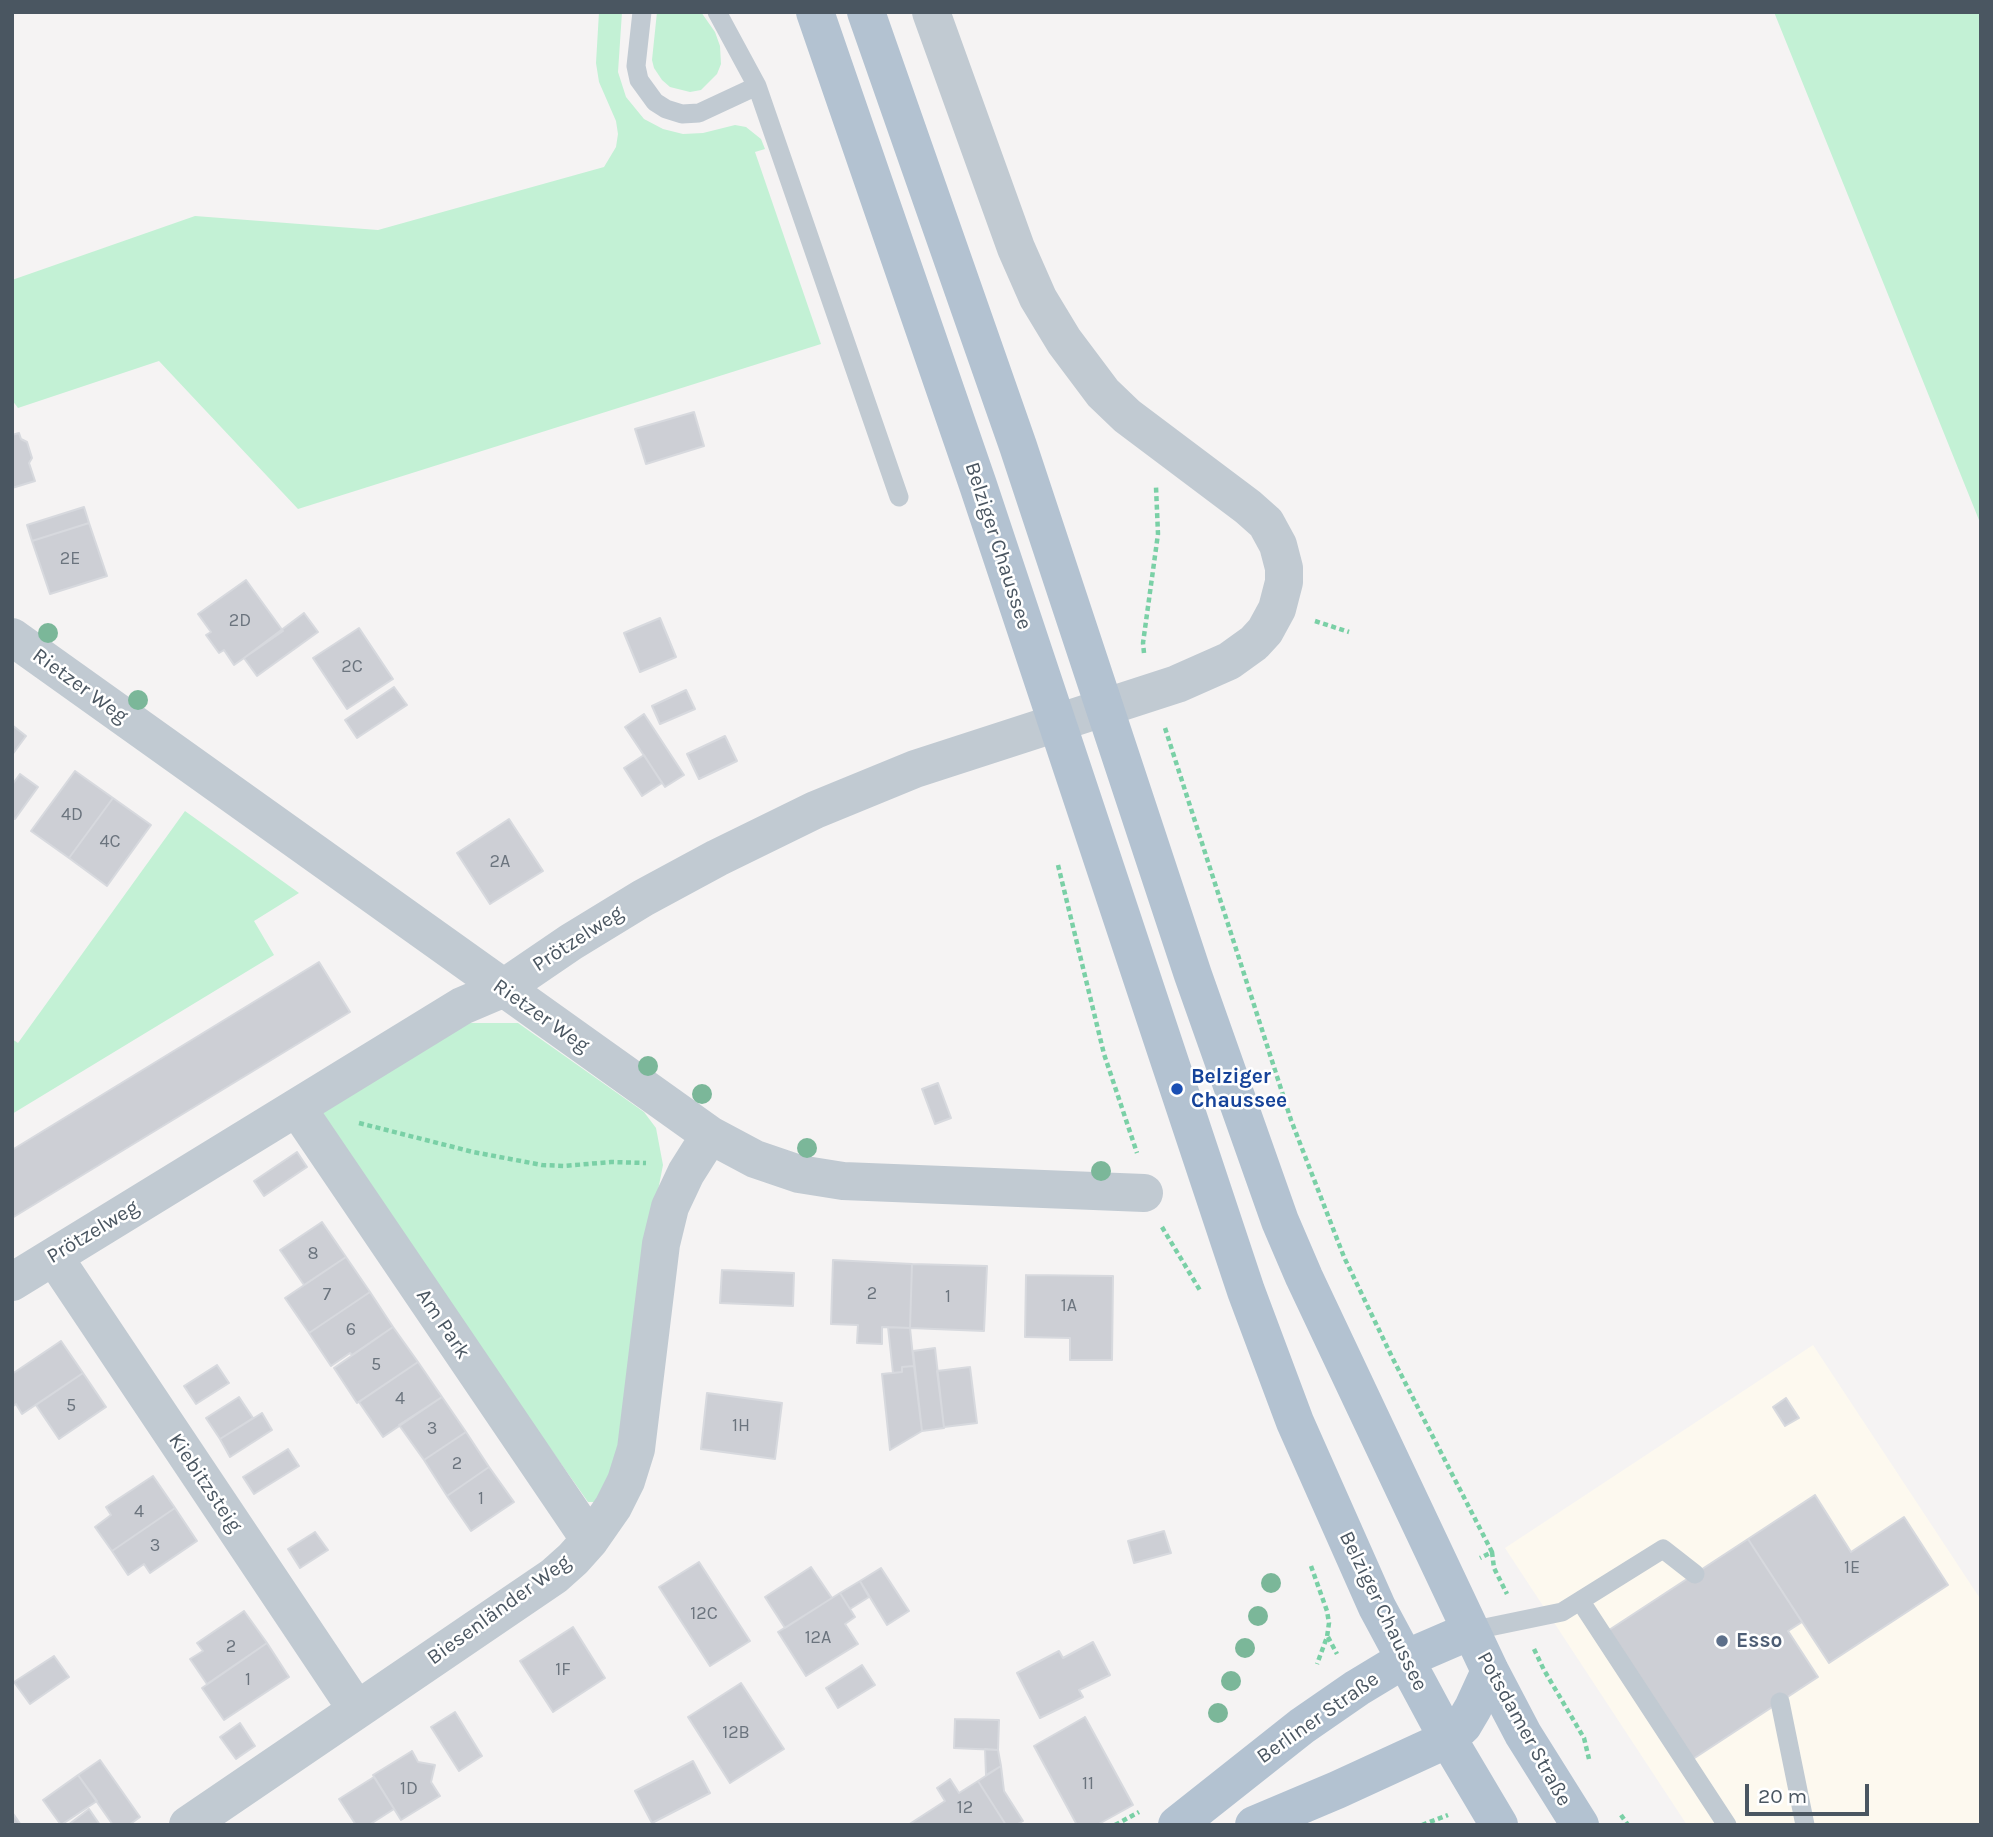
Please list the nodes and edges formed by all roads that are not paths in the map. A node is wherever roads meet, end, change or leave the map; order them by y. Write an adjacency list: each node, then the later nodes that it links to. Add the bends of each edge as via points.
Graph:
1 (642, 12): 6 (lane, via 636,66 655,102 682,114 699,113)
2 (717, 12): 6 (lane)
3 (814, 12): 10 (main road, Belziger Chaussee)
4 (866, 12): 9 (main road)
5 (930, 12): 9 (street, Prötzelweg, via 1016,248 1063,341 1103,393 1153,438 1266,523 1284,568 1277,609 1254,643 1229,661 1177,684)
6 (757, 86): 7 (lane)
7 (899, 497)
8 (12, 637): 11 (street, Rietzer Weg)
9 (1104, 707): 10 (street, Prötzelweg); 20 (main road, via 1280,1221)
10 (1056, 722): 11 (street, Prötzelweg, via 915,769 815,810 643,898); 21 (main road, Belziger Chaussee, via 1246,1292 1352,1552)
11 (502, 989): 12 (street, Prötzelweg, via 462,1006); 13 (street, Rietzer Weg)
12 (297, 1108): 15 (street, Prötzelweg); 17 (street, Am Park)
13 (710, 1135): 14 (street, Rietzer Weg, via 799,1174); 17 (street, Biesenländer Weg, via 670,1207 661,1244 633,1460 613,1507)
14 (1152, 1207)
15 (54, 1257): 16 (street, Prötzelweg); 24 (street, Kiebitzsteig)
16 (12, 1282)
17 (590, 1540): 24 (street, Biesenländer Weg, via 554,1576)
18 (1695, 1574): 19 (lane, via 1663,1549)
19 (1581, 1602): 20 (lane, via 1562,1612); 31 (lane)
20 (1470, 1631): 21 (main road, Berliner Straße); 22 (main road, Potsdamer Straße)
21 (1405, 1659): 25 (main road, Belziger Chaussee); 27 (main road, Berliner Straße, via 1301,1726)
22 (1490, 1671): 25 (main road, via 1463,1725); 30 (main road, Potsdamer Straße)
23 (1780, 1702): 32 (lane)
24 (357, 1710): 26 (street, Biesenländer Weg)
25 (1448, 1739): 28 (main road); 29 (main road)
26 (188, 1825)
27 (1177, 1825)
28 (1254, 1825)
29 (1499, 1825)
30 (1580, 1825)
31 (1727, 1825)
32 (1805, 1825)

